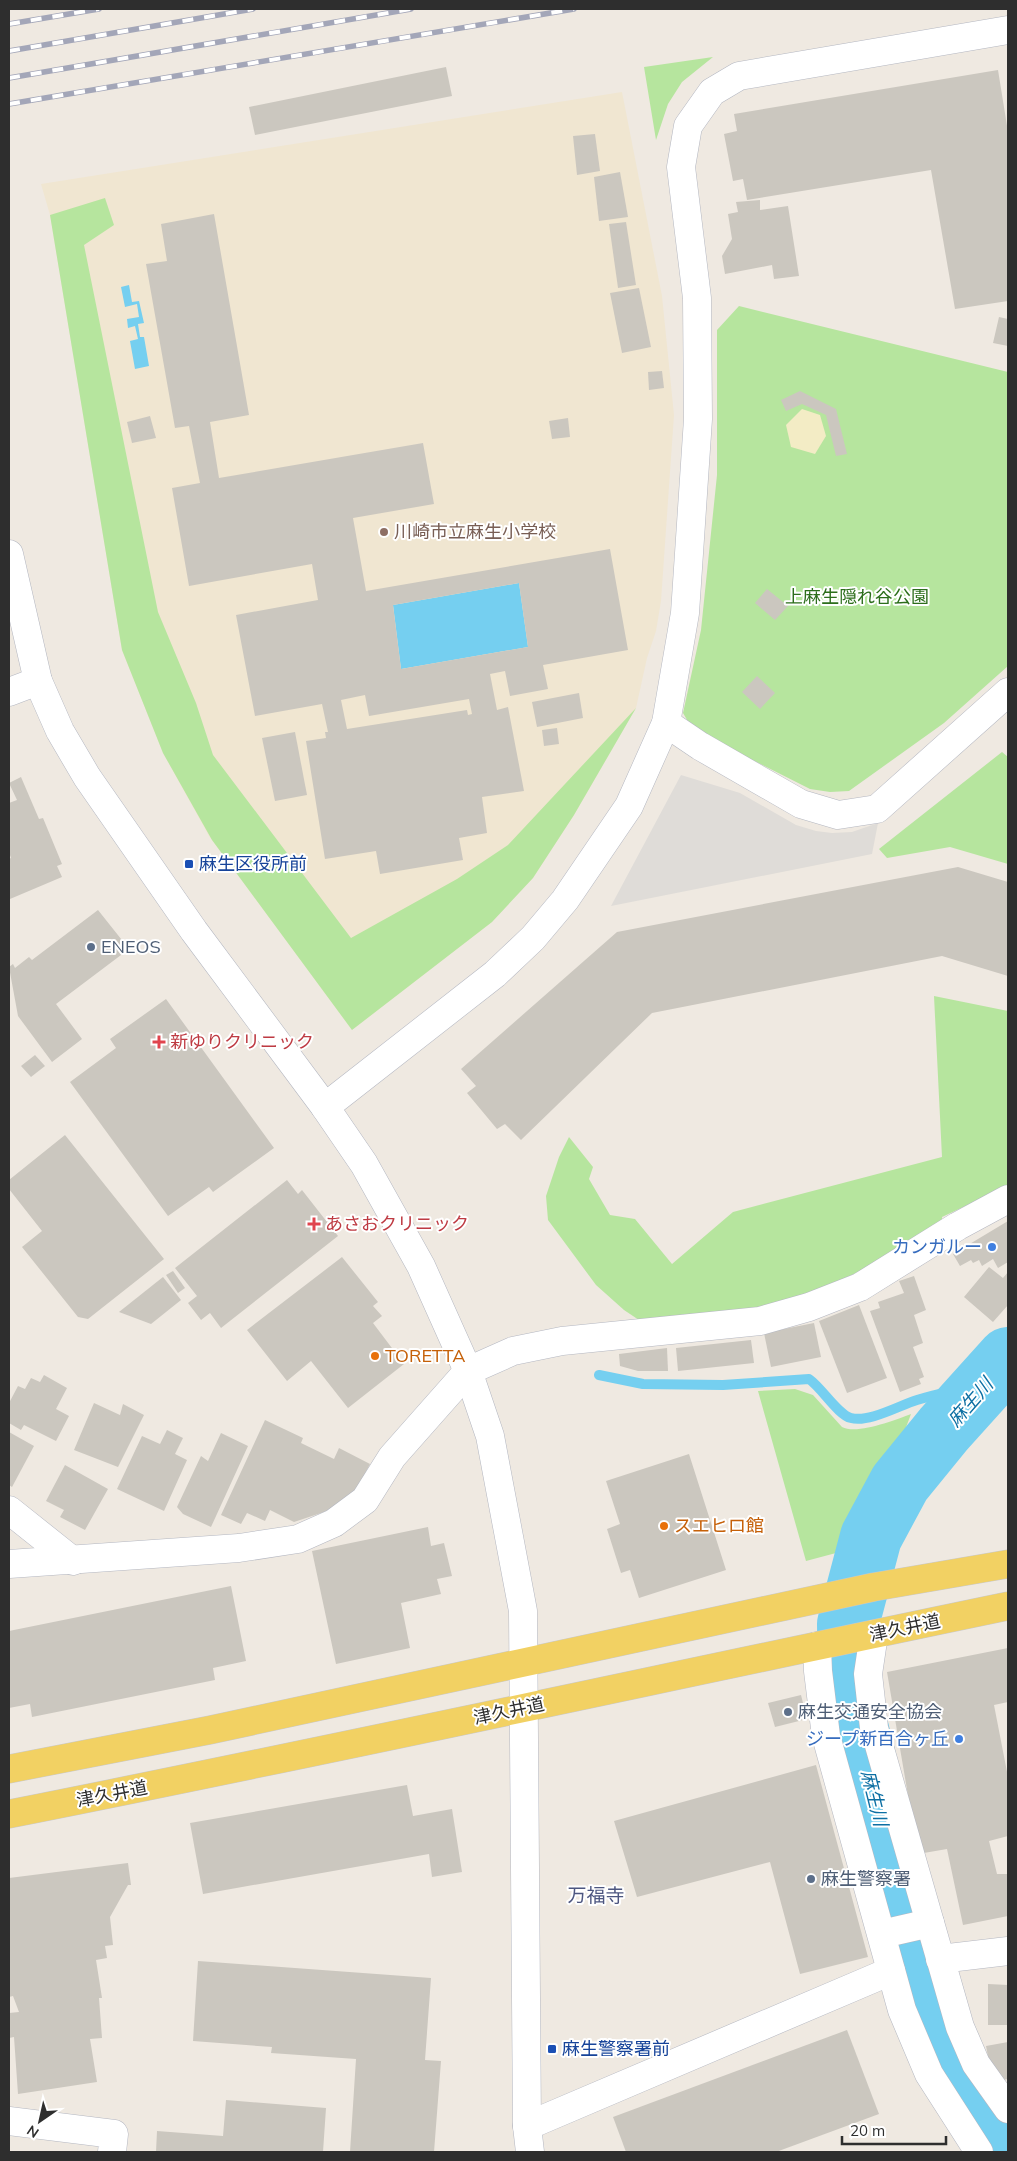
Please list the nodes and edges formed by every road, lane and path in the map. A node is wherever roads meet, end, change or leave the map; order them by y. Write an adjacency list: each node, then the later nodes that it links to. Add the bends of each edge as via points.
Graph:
1 (1008, 30): 6 (street, via 740,76 712,92 688,126 681,167 697,298 698,419 684,613)
2 (9, 554): 3 (street)
3 (38, 681): 4 (street); 7 (street, via 60,730 87,777 194,931)
4 (9, 692)
5 (1008, 692): 6 (street, via 877,809 838,815 801,804)
6 (666, 723): 7 (street, via 629,806 565,900 533,938 495,974)
7 (325, 1107): 9 (street, via 364,1164 421,1266)
8 (1008, 1199): 9 (street, via 860,1287 809,1308 760,1321 562,1341 513,1351)
9 (468, 1371): 11 (street, via 392,1457 365,1500 334,1523 298,1538 239,1548); 17 (street, via 492,1446 522,1610)
10 (9, 1510): 11 (street)
11 (73, 1561): 12 (street)
12 (9, 1564)
13 (1008, 1564): 17 (main road, via 874,1587)
14 (1008, 1606): 15 (main road, 津久井道)
15 (871, 1634): 16 (main road, 津久井道); 21 (street, via 868,1674 874,1728)
16 (824, 1644): 18 (main road, 津久井道); 22 (street, via 818,1671 826,1736)
17 (524, 1663): 18 (street); 19 (main road, via 210,1730)
18 (525, 1708): 20 (main road, 津久井道); 28 (street)
19 (9, 1768)
20 (9, 1814)
21 (926, 1924): 22 (street); 24 (street)
22 (887, 1933): 25 (street)
23 (1008, 1951): 24 (street)
24 (940, 1959): 26 (street, via 960,2027 976,2064)
25 (891, 1971): 28 (street); 31 (street, via 902,2010 929,2074)
26 (1008, 2110)
27 (9, 2121): 29 (street, via 114,2134)
28 (527, 2126): 30 (street)
29 (112, 2152)
30 (530, 2152)
31 (979, 2152)

